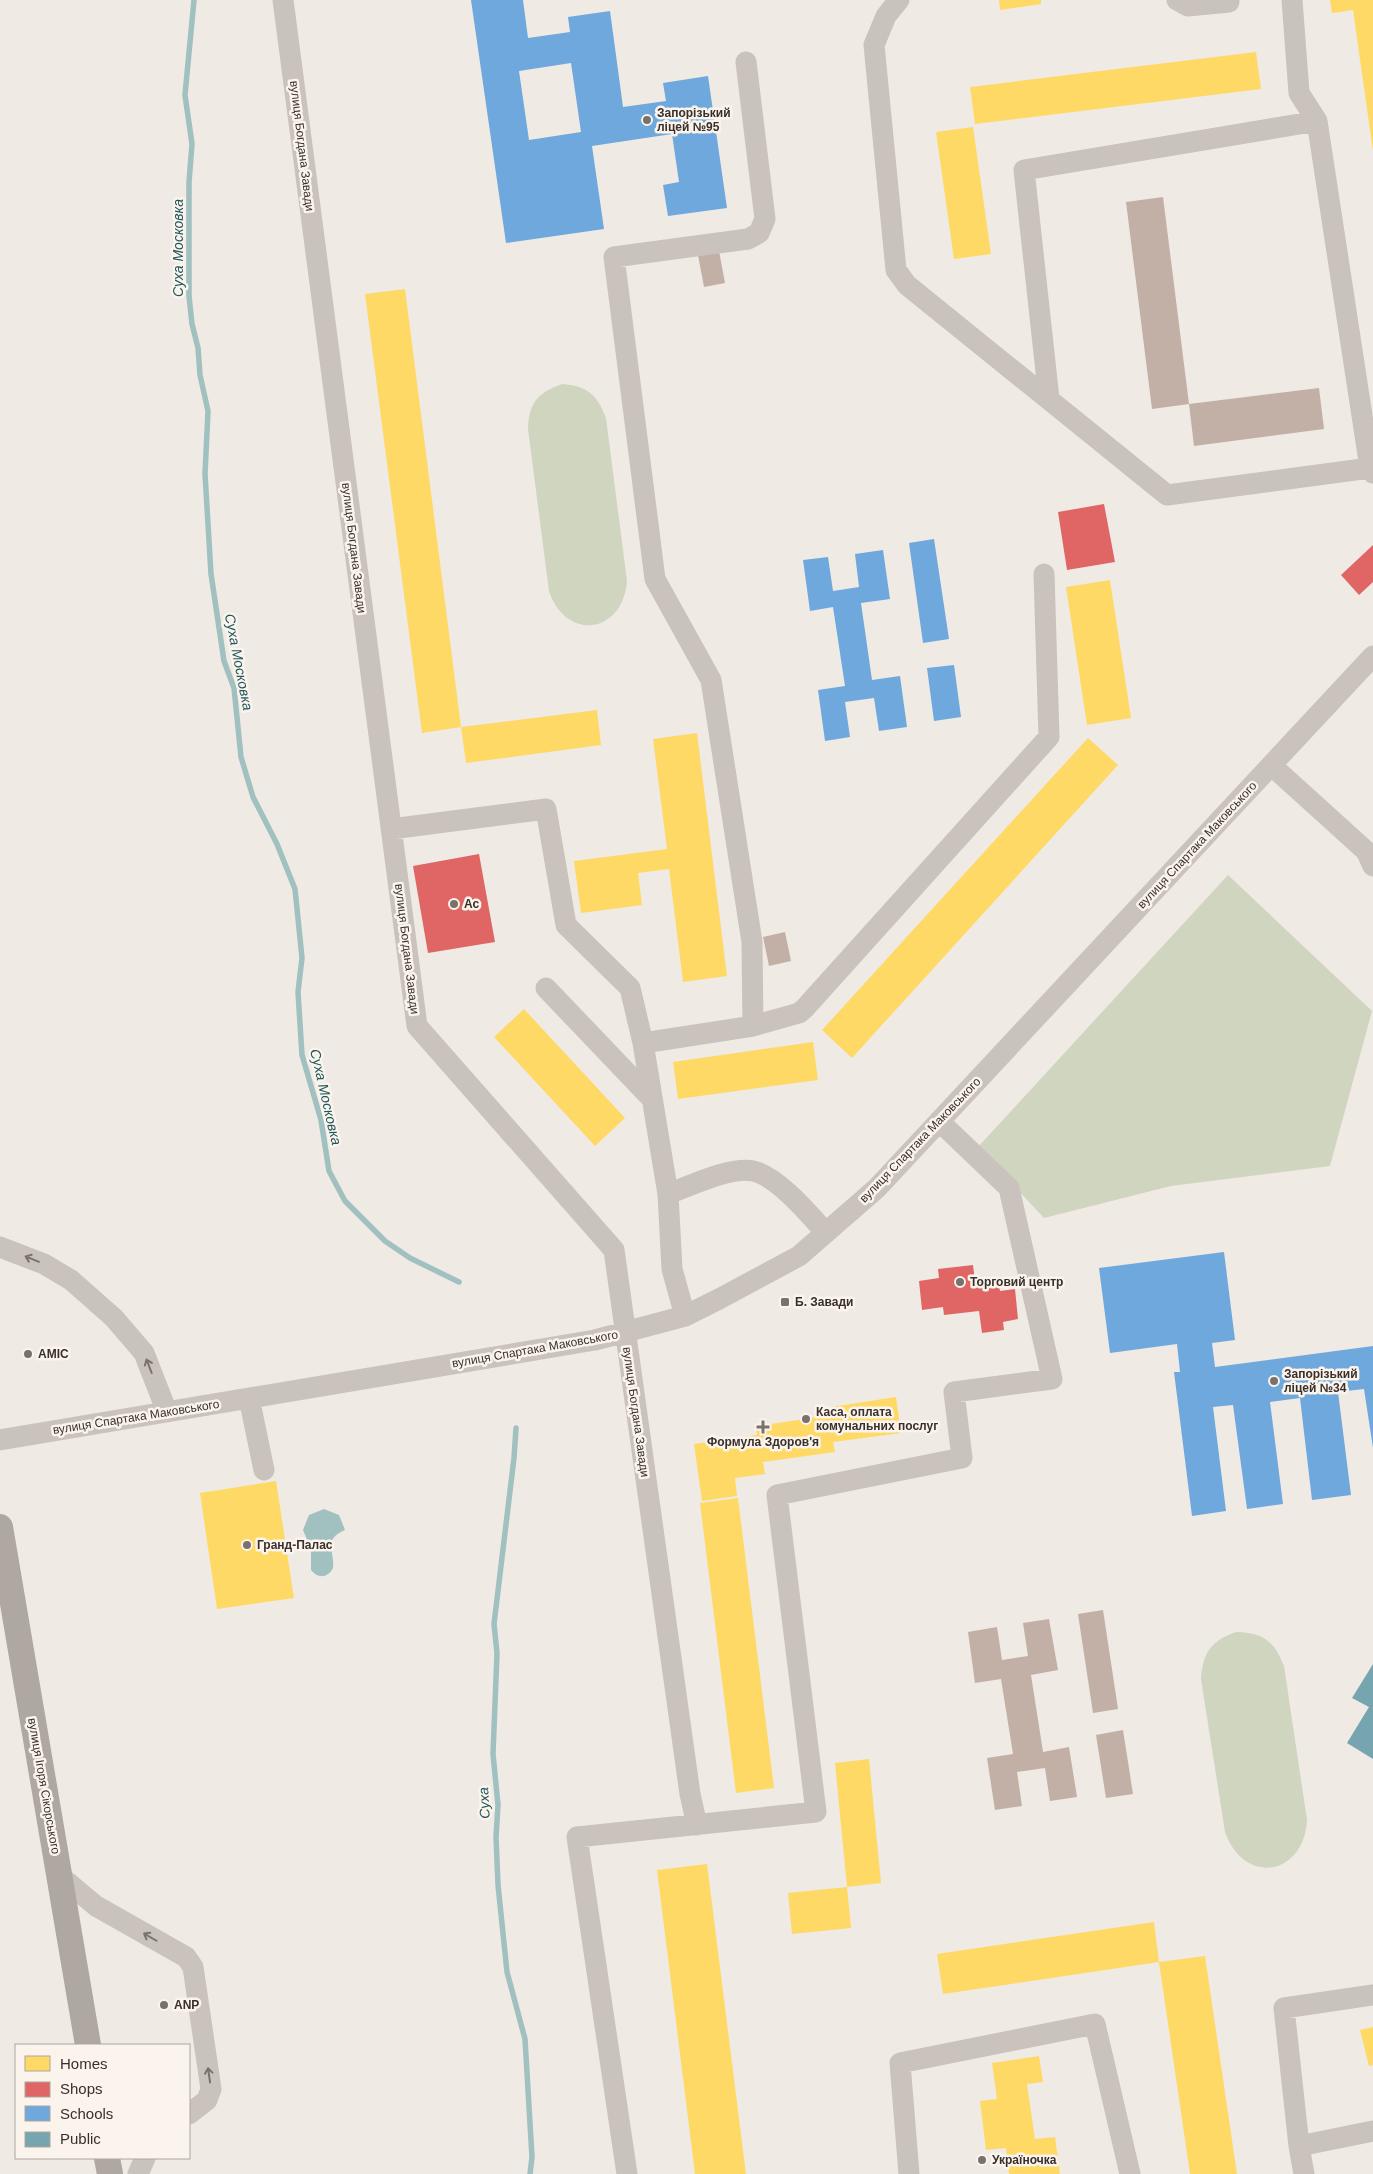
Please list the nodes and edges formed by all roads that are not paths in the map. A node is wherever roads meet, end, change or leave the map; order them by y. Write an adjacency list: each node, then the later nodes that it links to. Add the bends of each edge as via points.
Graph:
1 (283, 0): 13 (street, вулиця Богдана Завади)
2 (899, 0): 8 (street, via 886,16 874,45 896,270 906,285)
3 (1177, 0): 5 (street, via 1188,6)
4 (1292, 0): 7 (street, via 1299,92)
5 (1229, 2)
6 (746, 62): 16 (street, via 765,219 759,233 748,238 614,257 655,579 711,680 752,942)
7 (1317, 121): 8 (street, via 1024,170); 9 (street)
8 (1049, 399): 9 (street, via 1167,495)
9 (1372, 471)
10 (1044, 574): 16 (street, via 1049,737 799,1013)
11 (1373, 656): 12 (street, вулиця Спартака Маковського)
12 (1271, 765): 14 (street, via 1366,851); 19 (street, вулиця Спартака Маковського)
13 (391, 830): 17 (street, via 546,809 566,925 630,988); 24 (street, вулиця Богдана Завади, via 417,1026 614,1250)
14 (1373, 866)
15 (546, 988): 18 (street)
16 (753, 1026): 17 (street)
17 (643, 1043): 18 (street)
18 (652, 1100): 20 (street)
19 (939, 1121): 21 (street, вулиця Спартака Маковського, via 877,1188); 30 (street, via 1009,1188 1052,1379 954,1392 962,1458 778,1495 816,1812)
20 (668, 1194): 21 (street, via 735,1171 753,1171 771,1180); 23 (street, via 672,1269)
21 (826, 1233): 23 (street, вулиця Спартака Маковського, via 799,1256)
22 (0, 1247): 26 (street, one-way to 22, via 144,1353 114,1318 71,1280 44,1264)
23 (686, 1316): 24 (street, вулиця Спартака Маковського)
24 (625, 1333): 25 (street, вулиця Спартака Маковського); 30 (street, вулиця Богдана Завади)
25 (249, 1398): 26 (street, вулиця Спартака Маковського); 28 (street)
26 (167, 1412): 27 (street, вулиця Спартака Маковського)
27 (0, 1440)
28 (264, 1470)
29 (0, 1527): 31 (main road, вулиця Ігоря Сікорського)
30 (697, 1825): 41 (street, via 577,1837)
31 (60, 1875): 33 (main road, вулиця Ігоря Сікорського); 34 (street, one-way to 31, via 207,2100 211,2089 193,1967 186,1957 96,1906)
32 (1373, 1995): 36 (street, via 1284,2008)
33 (88, 2044)
34 (190, 2113)
35 (1373, 2131): 36 (street)
36 (1300, 2146): 44 (street)
37 (107, 2159): 39 (main road)
38 (145, 2159): 40 (street)
39 (110, 2174)
40 (138, 2174)
41 (627, 2174)
42 (909, 2174): 43 (street, via 900,2063 1095,2024)
43 (1130, 2174)
44 (1304, 2174)

